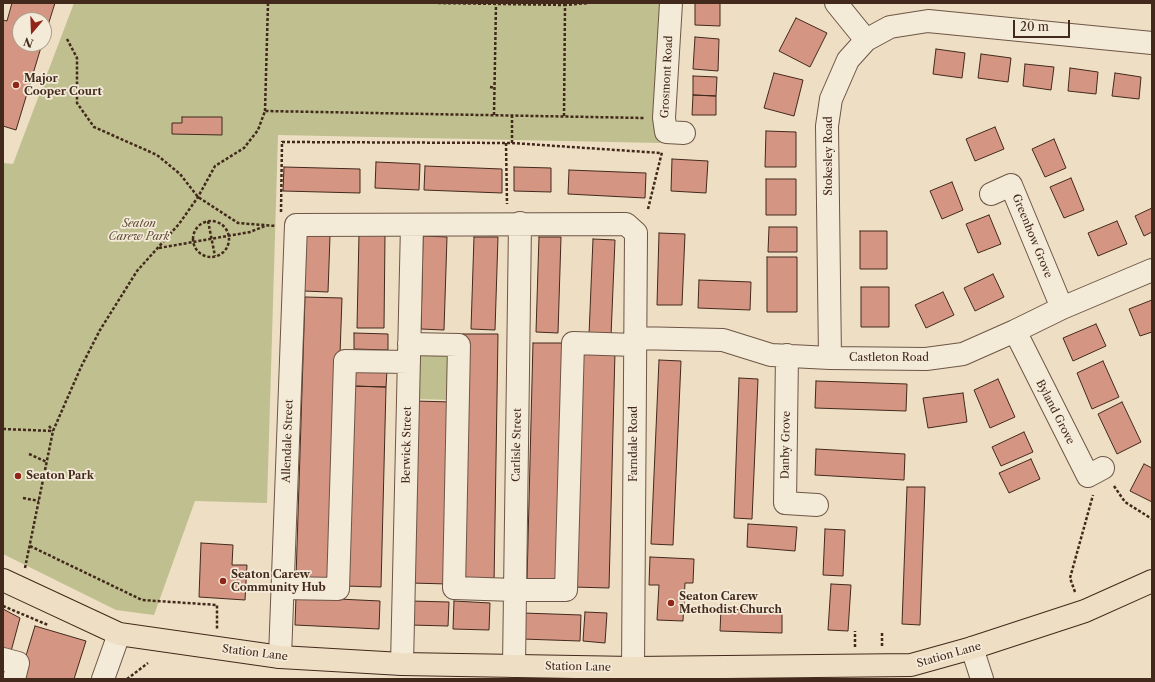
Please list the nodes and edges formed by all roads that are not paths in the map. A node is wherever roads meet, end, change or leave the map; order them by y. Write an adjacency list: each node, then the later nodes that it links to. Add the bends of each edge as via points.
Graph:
1 (671, 3): 5 (street, Grosmont Road, via 664,118 666,132)
2 (836, 3): 3 (street)
3 (866, 40): 4 (street, Stokesley Road, via 890,27 928,21); 15 (street, Stokesley Road, via 848,60 831,99 827,126)
4 (1152, 43)
5 (684, 133)
6 (990, 194): 10 (street, Greenhow Grove, via 1012,185)
7 (520, 223): 8 (street); 12 (street, Farndale Road, via 626,224 636,233); 21 (street, Carlisle Street)
8 (412, 225): 13 (street, Berwick Street); 20 (street, Allendale Street, via 288,226)
9 (1152, 270): 10 (street, Castleton Road)
10 (1062, 308): 11 (street, Castleton Road)
11 (1016, 332): 15 (street, Castleton Road, via 963,354 926,359); 16 (street, Byland Grove, via 1088,476)
12 (635, 342): 14 (street, Castleton Road, via 723,340); 21 (street, Castleton Road, via 573,343 566,590); 28 (street, Farndale Road)
13 (409, 353): 20 (street, via 345,361 338,589); 21 (street, via 459,345 454,588); 26 (street, Berwick Street)
14 (787, 356): 15 (street, Castleton Road); 17 (street, Danby Grove, via 785,503)
15 (830, 358)
16 (1106, 474)
17 (817, 505)
18 (3, 580): 22 (main road, Station Lane)
19 (1152, 581): 23 (main road, Station Lane, via 1085,611)
20 (283, 588): 24 (street, Allendale Street)
21 (515, 590): 27 (street, Carlisle Street)
22 (119, 634): 24 (main road, Station Lane); 31 (street)
23 (972, 648): 29 (main road, Station Lane, via 911,665); 32 (street)
24 (280, 657): 26 (main road, Station Lane)
25 (3, 660): 30 (street, via 18,663)
26 (402, 664): 27 (main road, Station Lane)
27 (514, 666): 28 (main road, Station Lane)
28 (633, 668): 29 (main road, Station Lane)
29 (791, 673)
30 (14, 679)
31 (103, 679)
32 (982, 679)

